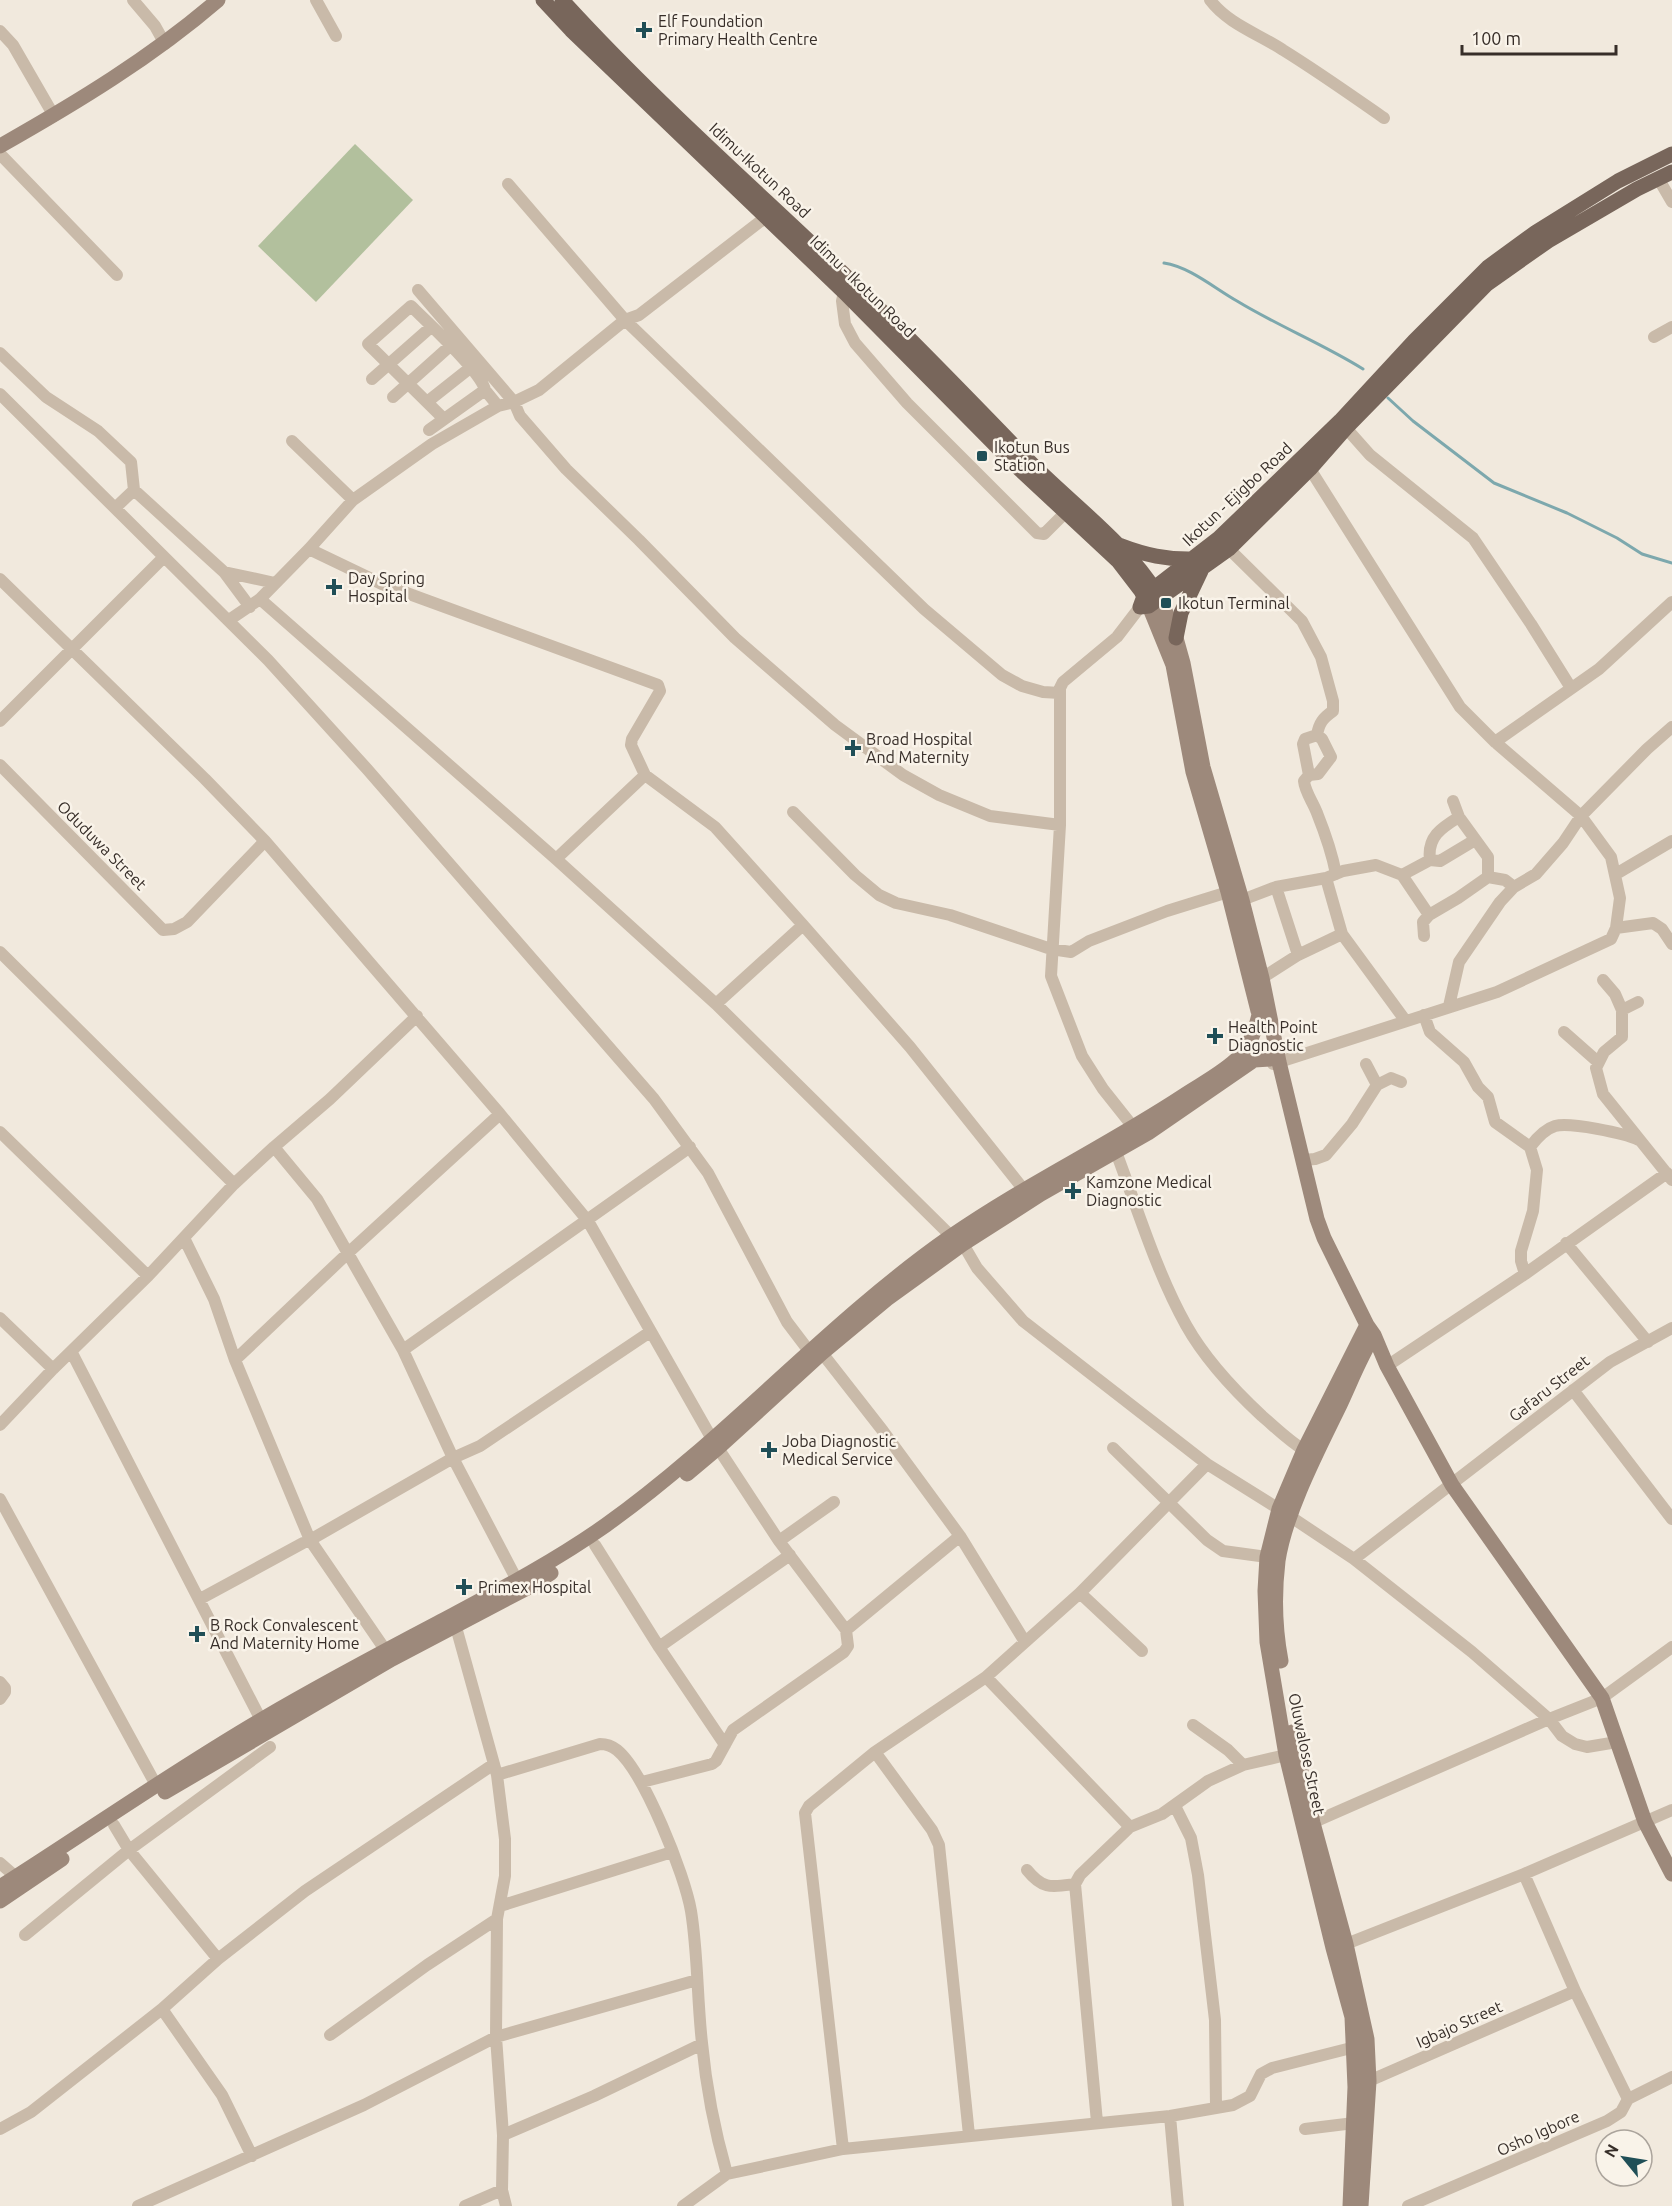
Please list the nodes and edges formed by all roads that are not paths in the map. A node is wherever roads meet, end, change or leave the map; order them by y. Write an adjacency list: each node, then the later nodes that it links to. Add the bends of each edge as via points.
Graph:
1 (133, 0): 9 (street)
2 (218, 0): 9 (main road)
3 (316, 0): 8 (street)
4 (543, 0): 18 (main road, Idimu - Ikotun Road, via 587,46)
5 (562, 0): 18 (main road, Idimu-Ikotun Road)
6 (1210, 0): 11 (street, via 1242,27)
7 (0, 31): 10 (street, via 13,45)
8 (336, 36)
9 (165, 44): 10 (main road)
10 (54, 116): 12 (main road)
11 (1384, 118)
12 (0, 146)
13 (0, 154): 21 (street)
14 (1672, 154): 17 (main road, Ikotun - Ejigbo Road)
15 (1665, 175): 17 (main road, Ikotun - Ejigbo Road); 19 (street)
16 (508, 184): 24 (street)
17 (1622, 188): 41 (main road, Ikotun - Ejigbo Road, via 1487,284); 53 (main road, Ikotun - Ejigbo Road, via 1536,232 1473,280)
18 (746, 190): 20 (main road, Idimu - Ikotun Road); 49 (main road, Idimu-Ikotun Road, via 889,318)
19 (1672, 202)
20 (766, 217): 23 (main road, Idimu - Ikotun Road); 24 (street, via 639,315)
21 (117, 275)
22 (418, 290): 38 (street)
23 (844, 292): 48 (main road, Idimu - Ikotun Road); 48 (street, via 845,324 855,343 907,403 1037,533 1044,534)
24 (625, 320): 38 (street, via 539,390); 64 (street, via 967,646 1022,686)
25 (431, 327): 28 (street); 30 (street); 30 (street, via 411,306 368,344)
26 (1672, 327): 27 (street)
27 (1654, 337)
28 (450, 346): 31 (street); 33 (street)
29 (0, 353): 45 (street, via 46,397 98,431 131,462)
30 (389, 365): 32 (street); 33 (street)
31 (470, 368): 34 (street); 37 (street)
32 (372, 379)
33 (408, 384): 36 (street); 37 (street)
34 (485, 390): 39 (street); 40 (street)
35 (0, 394): 47 (street)
36 (393, 397)
37 (427, 402): 40 (street)
38 (514, 402): 39 (street); 76 (street, via 520,416 566,469 735,638 835,725 903,775 939,795 990,816)
39 (498, 406): 46 (street, via 432,444)
40 (444, 419): 42 (street)
41 (1346, 428): 44 (main road, Ikotun - Ejigbo Road); 63 (street, via 1370,455 1473,538)
42 (429, 430)
43 (292, 441): 46 (street)
44 (1310, 469): 51 (main road, Ikotun - Ejigbo Road); 68 (street, via 1460,707)
45 (134, 490): 47 (street); 54 (street)
46 (353, 500): 50 (street)
47 (115, 508): 52 (street)
48 (1066, 512): 57 (main road, Idimu - Ikotun Road, via 1126,570)
49 (1115, 543): 53 (main road, via 1155,557); 57 (main road, Idimu-Ikotun Road, via 1138,568)
50 (309, 549): 56 (street); 70 (street, via 382,584 658,685 660,691 631,745)
51 (1229, 549): 53 (main road, Ikotun - Ejigbo Road); 67 (street, via 1302,621 1321,657 1333,711 1322,719)
52 (164, 557): 60 (street); 62 (street)
53 (1198, 564): 57 (main road, Ikotun - Ejigbo Road); 61 (main road)
54 (224, 572): 56 (street); 59 (street)
55 (0, 579): 62 (street)
56 (275, 583): 59 (street)
57 (1149, 599): 61 (main road); 64 (street, via 1117,637 1063,682); 88 (main road, via 1173,665 1193,772)
58 (1672, 602): 63 (street, via 1599,669)
59 (255, 603): 60 (street); 80 (street)
60 (229, 620): 121 (street, via 375,778 654,1099)
61 (1176, 638): 89 (main road, via 1203,767)
62 (73, 649): 65 (street); 78 (street)
63 (1571, 688): 68 (street)
64 (1060, 693): 76 (street)
65 (0, 721)
66 (1672, 727): 74 (street)
67 (1317, 735): 71 (street, via 1305,739 1303,744); 71 (street, via 1331,757 1318,774)
68 (1495, 742): 74 (street)
69 (0, 765): 78 (street, Oduduwa Street, via 163,930 187,922)
70 (645, 775): 80 (street); 91 (street, via 715,827)
71 (1309, 775): 84 (street, via 1305,787 1333,855)
72 (1453, 801): 75 (street)
73 (794, 812): 96 (street, via 879,895)
74 (1581, 816): 82 (street, via 1611,857); 87 (street, via 1536,874)
75 (1459, 817): 77 (street); 81 (street, via 1435,835 1428,846)
76 (1060, 825): 96 (street)
77 (1475, 840): 81 (street, via 1440,861); 85 (street, via 1488,857)
78 (265, 841): 106 (street)
79 (1672, 842): 82 (street)
80 (556, 859): 102 (street)
81 (1430, 860): 83 (street)
82 (1616, 874): 92 (street, via 1620,898)
83 (1402, 875): 84 (street, via 1376,865); 90 (street)
84 (1331, 876): 86 (street); 93 (street)
85 (1488, 876): 87 (street); 90 (street)
86 (1276, 887): 89 (street); 98 (street)
87 (1514, 887): 103 (street, via 1459,962)
88 (1228, 892): 96 (street, via 1167,911 1089,941 1071,952); 105 (main road)
89 (1242, 900): 99 (main road)
90 (1429, 915): 94 (street, via 1422,922)
91 (803, 925): 102 (street); 127 (street, via 910,1047)
92 (1616, 928): 95 (street, via 1653,923 1662,928); 103 (street, via 1611,939 1497,992)
93 (1342, 934): 98 (street); 108 (street)
94 (1424, 936)
95 (1672, 944)
96 (1051, 949): 117 (street, via 1051,976 1082,1056)
97 (0, 952): 126 (street)
98 (1298, 955): 99 (street)
99 (1262, 978): 111 (main road)
100 (1603, 980): 104 (street, via 1616,994)
101 (1638, 1002): 104 (street)
102 (716, 1004): 130 (street)
103 (1449, 1006): 107 (street)
104 (1622, 1010): 112 (street, via 1622,1038)
105 (1259, 1014): 110 (main road); 111 (main road)
106 (417, 1016): 116 (street); 120 (street)
107 (1424, 1016): 108 (street); 122 (street, via 1431,1032 1464,1062 1488,1097 1496,1122)
108 (1405, 1020): 111 (street)
109 (1564, 1032): 112 (street)
110 (1248, 1044): 111 (main road); 117 (main road, via 1231,1064)
111 (1270, 1054): 123 (main road); 124 (main road); 138 (main road, via 1312,1220)
112 (1598, 1062): 119 (street, via 1603,1094)
113 (1366, 1064): 115 (street)
114 (1401, 1082): 115 (street, via 1390,1078)
115 (1377, 1085): 124 (street, via 1326,1155)
116 (500, 1114): 128 (street); 132 (street)
117 (1134, 1128): 127 (main road)
118 (0, 1132): 134 (street)
119 (1643, 1142): 122 (street, via 1623,1133 1563,1125 1552,1127); 125 (street)
120 (274, 1146): 126 (street); 132 (street, via 317,1199)
121 (690, 1147): 128 (street); 141 (street, via 708,1173 787,1322)
122 (1530, 1147): 133 (street, via 1537,1170 1533,1211 1521,1251)
123 (1116, 1152): 130 (main road); 150 (street, via 1166,1284 1187,1326 1209,1359 1247,1402)
124 (1303, 1160): 138 (main road, via 1324,1238)
125 (1669, 1177): 131 (street)
126 (234, 1185): 129 (street)
127 (1024, 1190): 130 (main road)
128 (588, 1221): 137 (street); 140 (street)
129 (184, 1238): 134 (street); 143 (street, via 214,1299)
130 (957, 1240): 141 (main road, via 888,1299); 152 (street, via 1023,1321)
131 (1566, 1243): 133 (street); 139 (street)
132 (348, 1252): 140 (street); 143 (street)
133 (1525, 1274): 144 (street)
134 (148, 1276): 142 (street)
135 (0, 1318): 145 (street)
136 (1672, 1328): 139 (street, Gafaru Street)
137 (650, 1332): 148 (street); 151 (street, via 480,1446)
138 (1369, 1332): 144 (main road); 150 (main road, Oluwalose Street); 158 (main road, Oluwalose Street, via 1315,1457)
139 (1648, 1342): 146 (street, Gafaru Street, via 1610,1362)
140 (403, 1350): 151 (street)
141 (815, 1352): 148 (main road); 160 (street, via 883,1431)
142 (72, 1353): 145 (street); 169 (street)
143 (235, 1360): 162 (street)
144 (1384, 1360): 153 (main road)
145 (53, 1369): 147 (street)
146 (1573, 1390): 153 (street, Gafaru Street); 159 (street)
147 (0, 1425)
148 (715, 1444): 157 (main road); 161 (street)
149 (1113, 1448): 156 (street)
150 (1304, 1450): 158 (main road, Oluwalose Street)
151 (453, 1458): 162 (street); 167 (street)
152 (1207, 1464): 156 (street); 158 (street)
153 (1452, 1485): 166 (street, Gafaru Street); 179 (main road)
154 (0, 1499): 192 (street)
155 (834, 1502): 161 (street)
156 (1169, 1504): 165 (street, via 1223,1551); 168 (street)
157 (630, 1513): 163 (main road); 167 (main road)
158 (1285, 1513): 165 (main road, Oluwalose Street); 166 (street); 197 (main road, Oluwalose Street, via 1276,1593 1278,1644)
159 (1672, 1520)
160 (960, 1536): 171 (street); 172 (street)
161 (779, 1541): 164 (street)
162 (306, 1542): 169 (street); 175 (street)
163 (596, 1545): 170 (main road); 173 (street)
164 (790, 1555): 171 (street); 173 (street)
165 (1268, 1557): 188 (main road, Oluwalose Street, via 1267,1642)
166 (1354, 1559): 181 (street)
167 (518, 1582): 175 (main road)
168 (1080, 1593): 172 (street); 176 (street)
169 (200, 1599): 182 (street)
170 (456, 1627): 190 (street); 196 (main road, via 279,1724)
171 (846, 1630): 185 (street, via 848,1646 844,1652 738,1726)
172 (1025, 1642): 177 (street)
173 (659, 1647): 185 (street)
174 (1672, 1647): 179 (street)
175 (386, 1651): 182 (main road)
176 (1142, 1651)
177 (986, 1677): 187 (street); 198 (street)
178 (0, 1682): 180 (street, via 5,1692)
179 (1602, 1698): 181 (street); 184 (main road)
180 (0, 1699)
181 (1549, 1719): 184 (street, via 1575,1744 1587,1747); 197 (street)
182 (261, 1720): 192 (main road)
183 (1192, 1725): 189 (street)
184 (1617, 1742): 195 (main road)
185 (725, 1746): 191 (street, via 707,1767)
186 (270, 1748): 199 (street)
187 (874, 1752): 231 (street, via 939,1845); 232 (street, via 805,1813)
188 (1286, 1755): 189 (street); 197 (main road, Oluwalose Street)
189 (1243, 1765): 193 (street, via 1208,1781)
190 (496, 1770): 191 (street, via 600,1744 620,1752); 209 (street, via 505,1839); 213 (street, via 304,1892)
191 (642, 1782): 200 (street)
192 (156, 1785): 205 (main road)
193 (1174, 1806): 198 (street); 224 (street, via 1191,1838 1198,1875 1215,2020)
194 (1671, 1811): 195 (street)
195 (1645, 1822): 203 (street); 204 (main road)
196 (114, 1825): 199 (street); 208 (main road)
197 (1308, 1825): 212 (main road, Oluwalose Street); 220 (main road, Oluwalose Street, via 1333,1948 1350,2008)
198 (1130, 1827): 206 (street)
199 (129, 1850): 211 (street); 213 (street)
200 (672, 1852): 209 (street); 214 (street, via 691,1910)
201 (0, 1863): 205 (street)
202 (1027, 1870): 206 (street, via 1042,1885)
203 (1524, 1874): 212 (street); 215 (street)
204 (1672, 1874)
205 (16, 1877): 207 (main road)
206 (1075, 1884): 226 (street)
207 (0, 1887)
208 (0, 1901)
209 (500, 1906): 210 (street)
210 (497, 1919): 217 (street); 218 (street)
211 (25, 1935)
212 (1346, 1944): 222 (main road, Oluwalose Street, via 1367,2039)
213 (218, 1959): 216 (street)
214 (697, 1980): 218 (street); 219 (street)
215 (1575, 1991): 222 (street, Igbajo Street); 223 (street)
216 (162, 2009): 228 (street, via 31,2112); 233 (street, via 222,2095)
217 (330, 2035)
218 (496, 2037): 230 (street); 233 (street, via 364,2105)
219 (702, 2044): 230 (street); 234 (street)
220 (1355, 2047): 222 (main road, Oluwalose Street); 224 (street, via 1272,2068 1261,2074 1250,2096 1233,2105)
221 (1672, 2077): 223 (street, Osho Igbore)
222 (1362, 2084): 227 (main road, Oluwalose Street); 242 (main road, Oluwalose Street)
223 (1628, 2099): 243 (street, Osho Igbore, via 1621,2112 1607,2121)
224 (1216, 2107): 225 (street)
225 (1170, 2116): 226 (street); 240 (street)
226 (1097, 2122): 231 (street)
227 (1354, 2123): 229 (street); 241 (main road, Oluwalose Street)
228 (0, 2128)
229 (1305, 2129)
230 (503, 2134): 235 (street)
231 (969, 2135): 232 (street)
232 (843, 2149): 234 (street)
233 (252, 2156): 236 (street)
234 (727, 2174): 239 (street)
235 (502, 2190): 237 (street); 238 (street)
236 (138, 2206)
237 (465, 2206)
238 (506, 2206)
239 (683, 2206)
240 (1178, 2206)
241 (1350, 2206)
242 (1361, 2206)
243 (1408, 2206)

